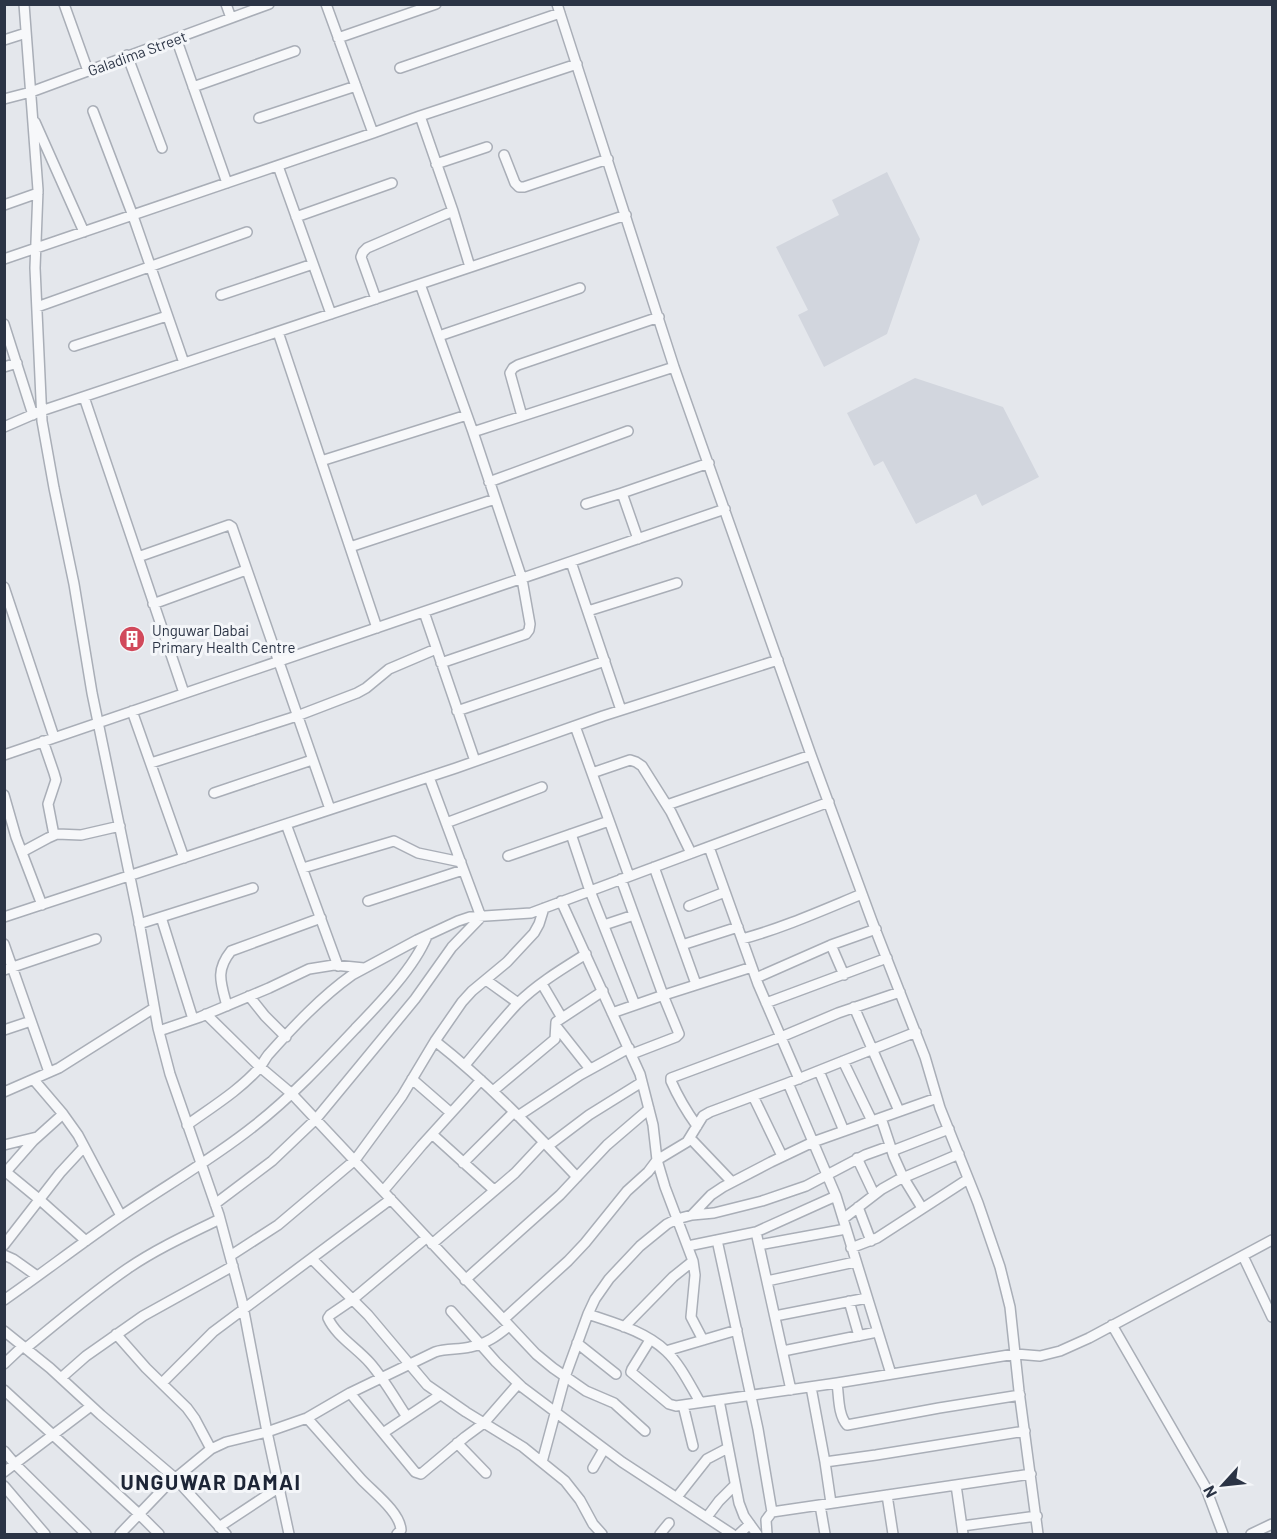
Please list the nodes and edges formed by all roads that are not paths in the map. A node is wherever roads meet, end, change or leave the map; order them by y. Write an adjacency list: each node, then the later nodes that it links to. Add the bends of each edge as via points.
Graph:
1 (24, 4): 10 (street)
2 (64, 4): 18 (street)
3 (226, 4): 9 (street)
4 (268, 4): 9 (street, Galadima Street)
5 (326, 4): 12 (street)
6 (436, 4): 7 (street)
7 (424, 6): 12 (street)
8 (559, 9): 16 (street); 17 (street)
9 (231, 18): 11 (street, Galadima Street)
10 (26, 33): 13 (street); 21 (street)
11 (176, 38): 15 (street, Galadima Street); 20 (street)
12 (338, 38): 19 (street)
13 (4, 40)
14 (295, 51): 20 (street)
15 (127, 56): 18 (street, Galadima Street); 29 (street)
16 (577, 64): 25 (street); 31 (street)
17 (400, 68)
18 (87, 71): 21 (street, Galadima Street)
19 (356, 86): 26 (street); 27 (street)
20 (193, 87): 34 (street)
21 (31, 92): 22 (street, Galadima Street); 24 (street)
22 (4, 99)
23 (93, 111): 40 (street)
24 (33, 116): 36 (street); 42 (street)
25 (420, 116): 27 (street); 32 (street)
26 (259, 118)
27 (373, 134): 33 (street)
28 (487, 147): 32 (street)
29 (162, 148)
30 (504, 155): 31 (street, via 519,187)
31 (608, 159): 39 (street)
32 (436, 164): 38 (street)
33 (278, 166): 34 (street); 41 (street)
34 (227, 183): 40 (street)
35 (392, 183): 41 (street)
36 (38, 193): 37 (street); 44 (street)
37 (4, 205)
38 (453, 211): 48 (street); 52 (street, via 363,252 361,257)
39 (627, 215): 48 (street); 56 (street)
40 (133, 216): 42 (street); 47 (street)
41 (296, 217): 46 (street)
42 (84, 232): 44 (street)
43 (247, 232): 47 (street)
44 (35, 248): 45 (street); 53 (street)
45 (4, 259)
46 (313, 264): 51 (street); 54 (street)
47 (150, 267): 53 (street); 55 (street)
48 (471, 267): 49 (street)
49 (420, 284): 52 (street); 59 (street)
50 (580, 288): 59 (street)
51 (221, 295)
52 (376, 299): 54 (street)
53 (37, 307): 66 (street)
54 (331, 314): 58 (street)
55 (167, 315): 60 (street); 62 (street)
56 (659, 317): 64 (street); 68 (street, via 513,368 510,373)
57 (4, 324): 61 (street)
58 (278, 332): 62 (street); 72 (street)
59 (439, 336): 67 (street)
60 (74, 346)
61 (17, 363): 63 (street); 66 (street)
62 (184, 363): 65 (street)
63 (4, 367)
64 (674, 367): 68 (street); 73 (street)
65 (84, 397): 66 (street); 81 (street)
66 (37, 413): 69 (street); 101 (street)
67 (467, 415): 71 (street); 72 (street)
68 (522, 416): 71 (street)
69 (4, 427)
70 (628, 431): 74 (street)
71 (473, 432): 74 (street)
72 (321, 461): 80 (street)
73 (709, 463): 75 (street); 78 (street)
74 (489, 482): 76 (street)
75 (622, 493): 77 (street); 79 (street)
76 (495, 499): 80 (street); 84 (street)
77 (586, 504)
78 (725, 509): 79 (street); 92 (street)
79 (638, 539): 82 (street)
80 (350, 547): 90 (street)
81 (138, 557): 83 (street, via 229,525); 87 (street)
82 (571, 562): 84 (street); 88 (street)
83 (246, 570): 87 (street); 93 (street)
84 (522, 579): 89 (street); 95 (street, via 530,624 526,634)
85 (677, 583): 88 (street)
86 (4, 587): 103 (street)
87 (153, 604): 96 (street)
88 (588, 611): 94 (street)
89 (424, 612): 90 (street); 91 (street)
90 (377, 628): 93 (street)
91 (436, 649): 95 (street); 100 (street, via 389,669 366,688)
92 (778, 660): 97 (street); 105 (street)
93 (278, 662): 96 (street); 100 (street)
94 (605, 662): 97 (street); 99 (street)
95 (441, 663): 99 (street)
96 (184, 693): 98 (street)
97 (621, 710): 102 (street)
98 (132, 711): 101 (street); 109 (street)
99 (457, 711): 108 (street)
100 (297, 716): 107 (street); 109 (street)
101 (98, 722): 103 (street); 121 (street)
102 (574, 726): 108 (street); 110 (street)
103 (54, 737): 104 (street)
104 (43, 741): 106 (street); 123 (street, via 56,780 48,804)
105 (812, 754): 115 (street); 116 (street)
106 (4, 755)
107 (312, 760): 113 (street); 117 (street)
108 (474, 761): 111 (street)
109 (151, 763): 128 (street)
110 (592, 773): 116 (street, via 630,760 636,762); 118 (street)
111 (429, 777): 117 (street); 119 (street)
112 (542, 788): 119 (street)
113 (214, 794)
114 (4, 795): 125 (street)
115 (829, 802): 124 (street); 137 (street)
116 (667, 805): 126 (street)
117 (330, 809): 120 (street)
118 (609, 821): 122 (street); 133 (street)
119 (446, 823): 129 (street)
120 (286, 824): 128 (street); 131 (street)
121 (120, 826): 123 (street, via 81,835); 132 (street)
122 (571, 834): 127 (street); 135 (street)
123 (54, 835): 125 (street)
124 (709, 847): 126 (street); 136 (street)
125 (22, 852): 140 (street)
126 (691, 853): 130 (street)
127 (508, 856)
128 (184, 858): 132 (street)
129 (462, 866): 131 (street, via 394,841); 138 (street); 146 (street)
130 (654, 867): 133 (street); 156 (street)
131 (303, 868): 147 (street)
132 (130, 876): 140 (street); 148 (street)
133 (625, 878): 135 (street); 143 (street)
134 (253, 888): 145 (street)
135 (590, 891): 139 (street); 149 (street)
136 (725, 892): 141 (street); 150 (street)
137 (862, 894): 151 (street); 154 (street)
138 (368, 901)
139 (561, 902): 142 (street); 158 (street)
140 (42, 905): 144 (street)
141 (689, 906)
142 (544, 908): 146 (street, via 531,913); 166 (street, via 534,933)
143 (634, 915): 149 (street); 171 (street)
144 (4, 917)
145 (161, 917): 148 (street); 181 (street)
146 (481, 917): 152 (street, via 458,921); 214 (street, via 452,947 415,999)
147 (321, 918): 160 (street); 176 (street, via 231,951 220,970)
148 (139, 924): 178 (street)
149 (604, 925): 175 (street)
150 (738, 927): 154 (street); 156 (street)
151 (876, 929): 157 (street); 159 (street)
152 (427, 936): 162 (street); 206 (street, via 418,955 387,994)
153 (96, 939): 163 (street)
154 (742, 939): 161 (street)
155 (4, 945): 163 (street)
156 (682, 945): 168 (street)
157 (831, 945): 164 (street); 165 (street)
158 (585, 954): 167 (street); 169 (street)
159 (887, 958): 164 (street); 170 (street)
160 (338, 966): 162 (street); 172 (street, via 309,969)
161 (752, 967): 165 (street); 168 (street)
162 (364, 968): 187 (street, via 343,981)
163 (8, 969): 182 (street)
164 (844, 975): 173 (street)
165 (756, 978): 173 (street)
166 (486, 980): 174 (street); 189 (street, via 472,990)
167 (542, 984): 174 (street); 183 (street)
168 (696, 984): 171 (street)
169 (603, 991): 179 (street); 183 (street)
170 (900, 992): 177 (street); 186 (street)
171 (663, 995): 175 (street); 191 (street, via 678,1035)
172 (249, 996): 176 (street); 187 (street)
173 (766, 1003): 188 (street)
174 (518, 1004): 193 (street)
175 (635, 1005): 179 (street)
176 (227, 1006): 180 (street)
177 (854, 1007): 188 (street); 190 (street)
178 (154, 1008): 185 (street); 197 (street)
179 (612, 1013): 191 (street)
180 (206, 1014): 181 (street); 194 (street)
181 (193, 1019): 185 (street)
182 (32, 1021): 184 (street); 197 (street)
183 (558, 1021): 195 (street); 204 (street, via 555,1039)
184 (4, 1030)
185 (159, 1031): 216 (street)
186 (916, 1032): 190 (street); 208 (street)
187 (286, 1037): 194 (street)
188 (781, 1037): 199 (street); 217 (street, via 671,1078)
189 (435, 1041): 193 (street); 198 (street)
190 (872, 1050): 192 (street); 210 (street)
191 (630, 1051): 195 (street); 202 (street)
192 (843, 1061): 196 (street); 215 (street)
193 (465, 1065): 201 (street)
194 (260, 1066): 206 (street); 216 (street, via 233,1092)
195 (590, 1069): 213 (street)
196 (819, 1071): 199 (street); 219 (street)
197 (50, 1072): 200 (street)
198 (412, 1079): 211 (street); 231 (street)
199 (799, 1079): 203 (street)
200 (34, 1080): 205 (street); 212 (street)
201 (481, 1080): 204 (street); 211 (street)
202 (642, 1082): 209 (street); 224 (street)
203 (788, 1083): 207 (street); 223 (street)
204 (493, 1091): 213 (street)
205 (4, 1092)
206 (292, 1094): 214 (street); 234 (street)
207 (753, 1096): 217 (street, via 710,1112); 229 (street)
208 (937, 1098): 210 (street); 218 (street)
209 (649, 1109): 232 (street); 237 (street)
210 (898, 1111): 215 (street)
211 (451, 1113): 220 (street)
212 (63, 1114): 221 (street); 226 (street)
213 (516, 1114): 224 (street); 233 (street)
214 (316, 1119): 231 (street); 247 (street, via 272,1161)
215 (877, 1119): 219 (street); 227 (street)
216 (187, 1125): 234 (street)
217 (698, 1126): 222 (street)
218 (949, 1129): 227 (street); 228 (street)
219 (844, 1131): 223 (street)
220 (432, 1134): 233 (street); 242 (street)
221 (37, 1137): 225 (street); 235 (street)
222 (690, 1138): 232 (street); 240 (street)
223 (813, 1142): 229 (street); 236 (street)
224 (546, 1144): 237 (street); 241 (street)
225 (4, 1145)
226 (84, 1147): 246 (street); 251 (street)
227 (891, 1148): 230 (street); 238 (street)
228 (959, 1154): 238 (street); 239 (street)
229 (782, 1156): 240 (street)
230 (857, 1158): 236 (street); 243 (street)
231 (355, 1160): 242 (street); 269 (street)
232 (657, 1160): 253 (street); 284 (street, via 585,1243)
233 (463, 1163): 241 (street)
234 (201, 1164): 247 (street); 251 (street)
235 (5, 1173): 246 (street)
236 (828, 1176): 244 (street); 250 (street, via 762,1201)
237 (577, 1177): 273 (street)
238 (903, 1177): 243 (street); 249 (street)
239 (968, 1179): 249 (street); 299 (street, via 1000,1267 1010,1307)
240 (732, 1182): 250 (street, via 711,1195)
241 (494, 1190): 260 (street)
242 (384, 1191): 245 (street)
243 (874, 1194): 248 (street)
244 (836, 1196): 254 (street); 256 (street)
245 (391, 1199): 260 (street); 268 (street)
246 (40, 1200): 259 (street); 262 (street)
247 (215, 1203): 252 (street)
248 (858, 1207): 254 (street); 261 (street)
249 (922, 1208): 261 (street)
250 (692, 1215): 253 (street)
251 (122, 1216): 259 (street)
252 (220, 1219): 269 (street); 296 (street, via 128,1269)
253 (677, 1219): 264 (street); 281 (street, via 640,1246 609,1279)
254 (843, 1219): 255 (street)
255 (846, 1229): 263 (street); 265 (street)
256 (756, 1232): 257 (street); 263 (street)
257 (717, 1240): 264 (street); 287 (street)
258 (1272, 1240): 267 (street)
259 (86, 1241): 272 (street)
260 (429, 1241): 273 (street); 277 (street)
261 (871, 1241): 265 (street)
262 (4, 1245)
263 (759, 1245): 274 (street)
264 (688, 1246): 270 (street)
265 (851, 1248): 271 (street)
266 (4, 1255): 272 (street)
267 (1243, 1256): 283 (street); 285 (street)
268 (312, 1259): 277 (street); 279 (street)
269 (232, 1261): 279 (street); 290 (street)
270 (693, 1261): 286 (street); 293 (street, via 690,1310)
271 (855, 1262): 274 (street); 275 (street)
272 (37, 1276): 276 (street)
273 (465, 1280): 284 (street)
274 (767, 1281): 282 (street)
275 (867, 1298): 278 (street); 289 (street)
276 (4, 1300)
277 (352, 1300): 301 (street); 306 (street, via 330,1315 329,1322)
278 (849, 1301): 282 (street); 291 (street)
279 (244, 1310): 307 (street, via 213,1332); 327 (street)
280 (451, 1311): 295 (street)
281 (588, 1314): 286 (street); 294 (street)
282 (775, 1316): 298 (street)
283 (1272, 1317)
284 (507, 1323): 295 (street, via 494,1339); 304 (street)
285 (1113, 1325): 299 (street, via 1040,1356); 377 (street, via 1205,1486)
286 (624, 1327): 292 (street)
287 (736, 1330): 293 (street); 315 (street)
288 (4, 1331): 296 (street)
289 (877, 1332): 291 (street); 303 (street)
290 (116, 1334): 305 (street); 307 (street)
291 (859, 1336): 298 (street)
292 (650, 1340): 297 (street); 319 (street, via 631,1372 669,1404)
293 (703, 1340): 297 (street)
294 (577, 1343): 302 (street); 304 (street)
295 (480, 1345): 301 (street, via 442,1350); 309 (street)
296 (24, 1347): 300 (street); 305 (street)
297 (666, 1351): 318 (street)
298 (783, 1351): 312 (street)
299 (1015, 1354): 303 (street); 316 (street)
300 (4, 1364)
301 (410, 1365): 306 (street); 314 (street)
302 (616, 1374)
303 (891, 1374): 308 (street)
304 (565, 1377): 321 (street); 325 (street, via 614,1403)
305 (61, 1378): 320 (street)
306 (381, 1378): 313 (street); 322 (street)
307 (162, 1383): 333 (street, via 187,1408)
308 (837, 1383): 310 (street); 316 (street, via 847,1425)
309 (518, 1384): 321 (street); 324 (street)
310 (811, 1387): 312 (street); 337 (street)
311 (4, 1390): 329 (street)
312 (791, 1390): 315 (street)
313 (350, 1393): 323 (street); 328 (street)
314 (440, 1395): 322 (street); 324 (street)
315 (750, 1395): 317 (street); 352 (street)
316 (1020, 1395): 326 (street)
317 (719, 1400): 318 (street); 332 (street)
318 (700, 1402): 319 (street)
319 (683, 1405): 331 (street)
320 (91, 1406): 329 (street); 343 (street)
321 (556, 1411): 334 (street); 336 (street)
322 (407, 1417): 328 (street)
323 (307, 1418): 327 (street); 367 (street, via 393,1512 402,1527)
324 (484, 1423): 330 (street); 336 (street)
325 (645, 1431)
326 (1025, 1431): 337 (street); 342 (street)
327 (267, 1432): 333 (street); 347 (street)
328 (383, 1433): 330 (street, via 418,1474)
329 (53, 1435): 338 (street); 353 (street)
330 (457, 1443): 341 (street)
331 (693, 1446)
332 (728, 1448): 344 (street); 349 (street, via 707,1459)
333 (211, 1449): 343 (street)
334 (604, 1449): 339 (street); 349 (street)
335 (4, 1451): 338 (street)
336 (542, 1462): 361 (street, via 565,1481)
337 (825, 1462): 350 (street)
338 (15, 1464): 340 (street); 363 (street)
339 (593, 1468)
340 (4, 1472)
341 (486, 1473)
342 (1031, 1474): 345 (street); 354 (street)
343 (175, 1478): 353 (street); 360 (street)
344 (735, 1485): 355 (street); 357 (street)
345 (956, 1485): 348 (street); 359 (street)
346 (4, 1486): 362 (street)
347 (278, 1488): 360 (street); 366 (street)
348 (887, 1495): 350 (street); 375 (street)
349 (677, 1497): 355 (street)
350 (831, 1503): 351 (street)
351 (820, 1505): 352 (street); 374 (street)
352 (772, 1512): 373 (street, via 766,1520)
353 (139, 1514): 364 (street); 365 (street)
354 (1037, 1516): 359 (street); 376 (street)
355 (707, 1517): 370 (street)
356 (669, 1523): 369 (street)
357 (750, 1524): 371 (street); 372 (street)
358 (1272, 1524): 378 (street)
359 (963, 1530)
360 (222, 1531)
361 (600, 1532): 368 (street)
362 (45, 1534)
363 (86, 1534)
364 (120, 1534)
365 (159, 1534)
366 (289, 1534)
367 (397, 1534)
368 (587, 1534)
369 (660, 1534)
370 (732, 1534)
371 (739, 1534)
372 (757, 1534)
373 (767, 1534)
374 (825, 1534)
375 (893, 1534)
376 (1038, 1534)
377 (1223, 1534)
378 (1251, 1534)

